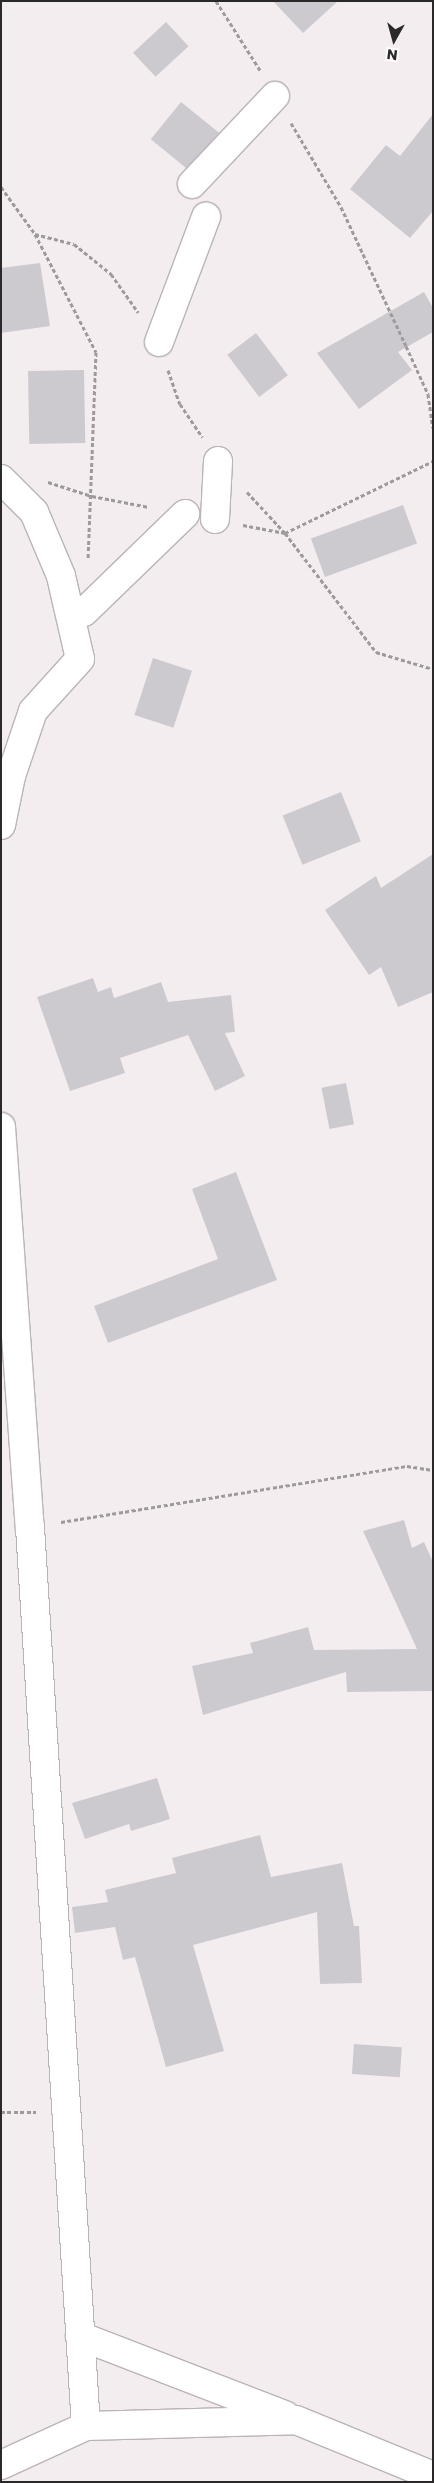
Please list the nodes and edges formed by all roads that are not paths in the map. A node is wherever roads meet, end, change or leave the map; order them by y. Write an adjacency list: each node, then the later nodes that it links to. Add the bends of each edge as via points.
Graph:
1 (275, 96): 2 (street)
2 (192, 184)
3 (206, 217): 4 (street)
4 (159, 342)
5 (218, 461): 8 (street)
6 (1, 479): 10 (street, via 34,512 61,576 80,659 33,711 11,776)
7 (185, 514): 9 (street)
8 (215, 519)
9 (84, 612)
10 (1, 825)
11 (1, 1127): 12 (street, via 30,1527)
12 (80, 2336): 13 (street); 14 (street)
13 (296, 2420): 14 (street); 16 (street)
14 (86, 2426): 15 (street)
15 (1, 2465)
16 (433, 2476)

